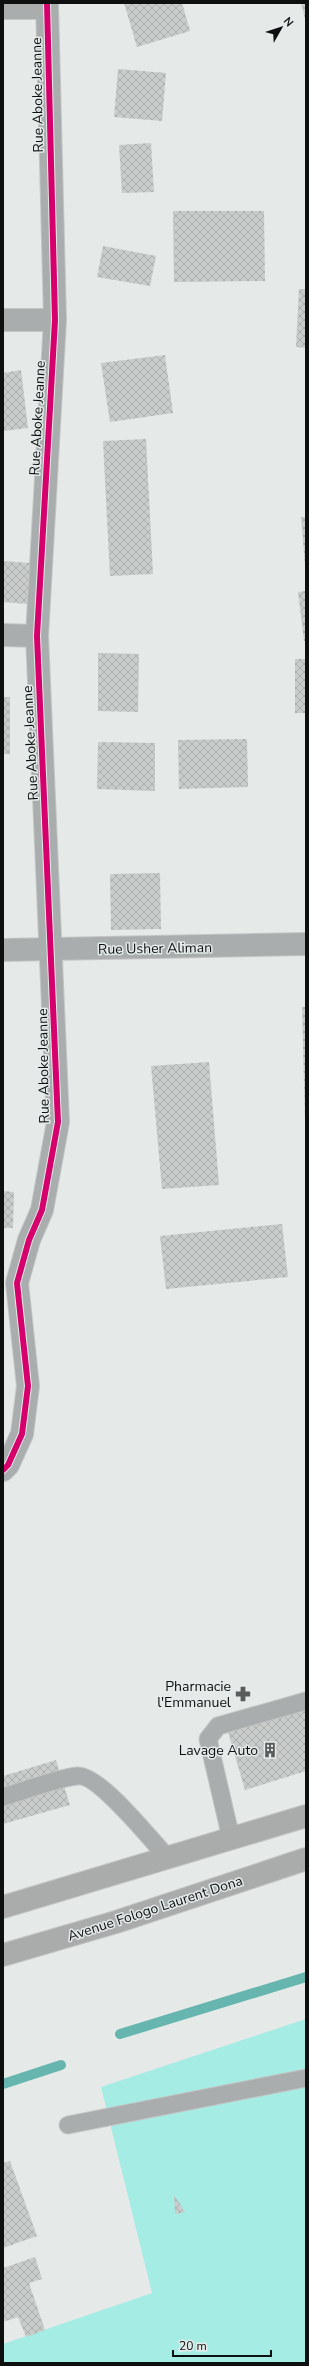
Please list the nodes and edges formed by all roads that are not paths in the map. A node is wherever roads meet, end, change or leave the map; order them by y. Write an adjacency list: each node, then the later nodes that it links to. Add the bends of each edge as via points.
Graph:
1 (47, 6): 2 (street); 4 (street, Rue Aboke Jeanne)
2 (3, 8)
3 (3, 320): 4 (street)
4 (55, 320): 6 (street, Rue Aboke Jeanne)
5 (3, 635): 6 (street)
6 (37, 636): 9 (street, Rue Aboke Jeanne)
7 (306, 944): 9 (street, Rue Usher Aliman)
8 (3, 950): 9 (street, Rue Usher Aliman)
9 (52, 951): 10 (street, Rue Aboke Jeanne, via 58,1122 42,1210)
10 (10, 1283): 11 (street, Rue Aboke Jeanne, via 28,1386 22,1434 8,1465)
11 (3, 1470)
12 (306, 1701): 15 (lane, via 218,1726 208,1739)
13 (3, 1797): 16 (lane, via 78,1775 107,1791)
14 (306, 1816): 15 (main road)
15 (231, 1838): 16 (main road)
16 (167, 1857): 18 (main road)
17 (306, 1859): 19 (main road, Avenue Fologo Laurent Dona, via 116,1922)
18 (3, 1907)
19 (3, 1955)
20 (306, 2078): 21 (lane)
21 (68, 2125)

